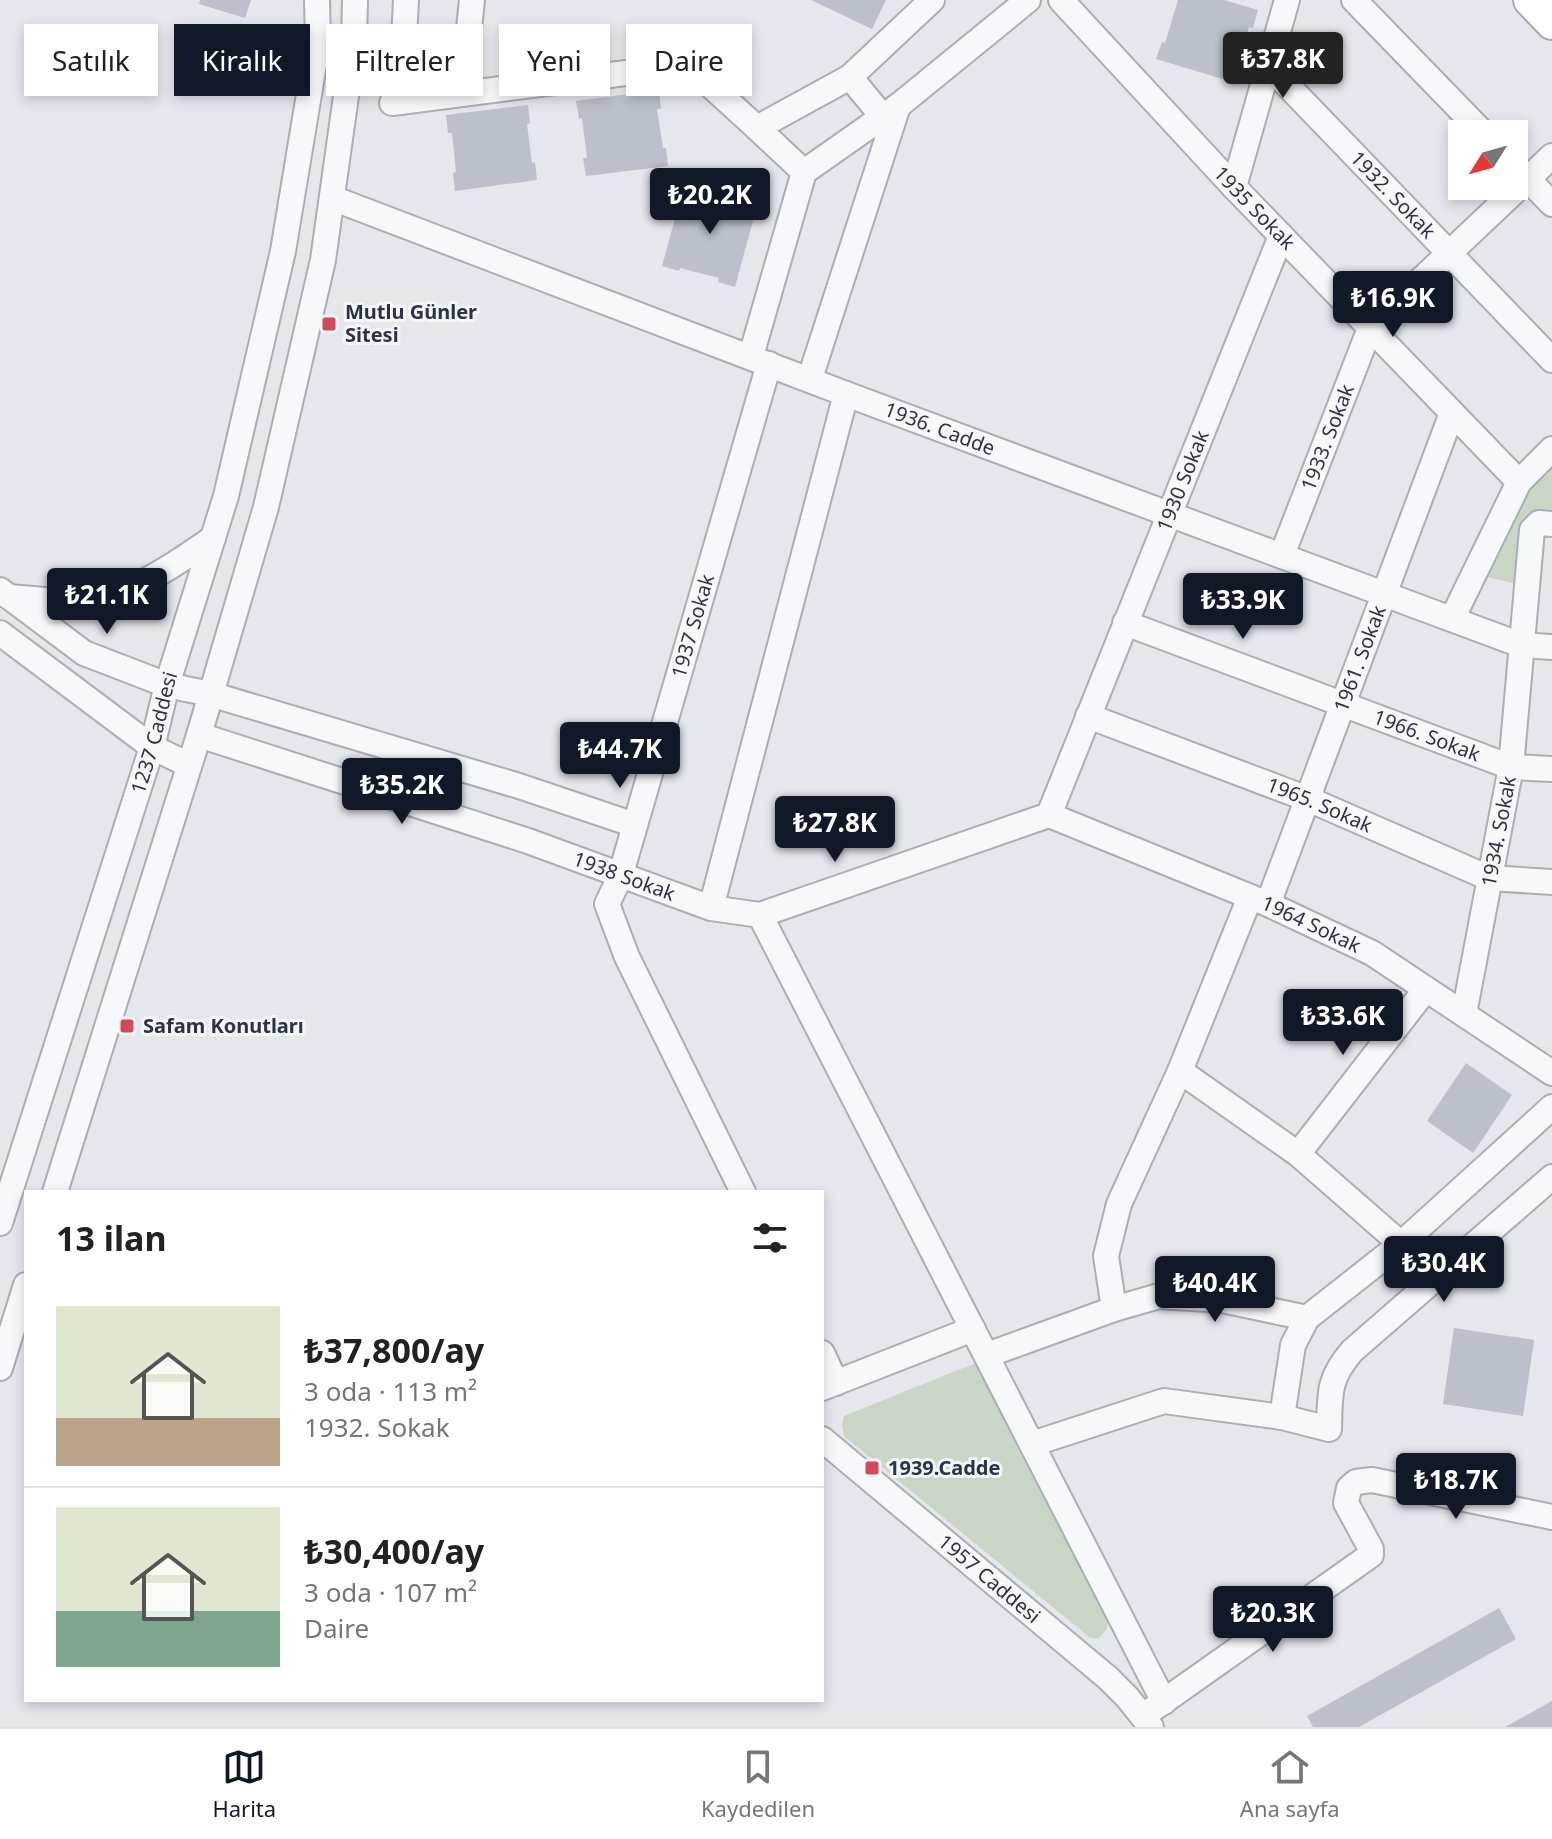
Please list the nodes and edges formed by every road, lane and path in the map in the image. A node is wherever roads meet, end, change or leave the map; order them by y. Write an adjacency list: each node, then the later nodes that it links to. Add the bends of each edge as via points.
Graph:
1 (317, 0): 42 (street, 1237 Caddesi, via 318,40 283,251)
2 (355, 0): 27 (street, 1237 Caddesi)
3 (406, 0): 12 (street)
4 (472, 0): 13 (street)
5 (932, 0): 15 (street)
6 (1028, 0): 19 (street)
7 (1061, 0): 26 (street, 1935 Sokak)
8 (1287, 0): 14 (street)
9 (1354, 0): 20 (street)
10 (1530, 0): 11 (main road)
11 (1552, 23)
12 (404, 24)
13 (469, 24)
14 (1268, 65): 26 (street); 31 (street, 1932. Sokak)
15 (850, 77): 19 (street); 21 (street)
16 (483, 91): 21 (street, via 688,65)
17 (397, 96): 18 (street, via 396,102)
18 (446, 96)
19 (890, 111): 24 (street); 35 (street)
20 (1470, 120)
21 (757, 128): 24 (street)
22 (1552, 156): 23 (street, 1933. Sokak)
23 (1528, 168)
24 (804, 172): 33 (street, 1937 Sokak)
25 (1528, 179): 29 (street)
26 (1234, 187): 30 (street, 1935 Sokak)
27 (332, 198): 33 (street, 1936. Cadde); 52 (street, 1237 Caddesi, via 323,260 266,507)
28 (1496, 200): 31 (street, 1933. Sokak)
29 (1552, 204)
30 (1281, 236): 32 (street, 1935 Sokak); 40 (street, 1930 Sokak)
31 (1449, 253): 32 (street, 1933. Sokak); 34 (street, 1932. Sokak)
32 (1370, 328): 37 (street, 1935 Sokak); 43 (street, 1933. Sokak)
33 (760, 360): 35 (street, 1936. Cadde); 62 (street, 1937 Sokak)
34 (1552, 360)
35 (810, 378): 36 (street, 1936. Cadde)
36 (846, 394): 40 (street, 1936. Cadde); 67 (street)
37 (1452, 413): 39 (street, 1935 Sokak); 45 (street, 1961. Sokak)
38 (1552, 449): 39 (street)
39 (1519, 482): 46 (street)
40 (1169, 513): 43 (street, 1936. Cadde); 47 (street, 1930 Sokak)
41 (1552, 524): 49 (street, 1934. Sokak, via 1539,523 1532,530)
42 (213, 538): 44 (street, via 170,569 119,594 67,602); 51 (street, 1237 Caddesi)
43 (1282, 555): 45 (street, 1936. Cadde)
44 (4, 593): 51 (street, via 84,653)
45 (1384, 594): 46 (street, 1936. Cadde); 53 (street, 1961. Sokak)
46 (1452, 619): 49 (street, 1936. Cadde)
47 (1125, 623): 53 (street, 1966. Sokak); 54 (street, 1930 Sokak)
48 (0, 633): 56 (street)
49 (1521, 645): 50 (street, 1936. Cadde); 58 (street, 1934. Sokak)
50 (1552, 647)
51 (167, 685): 52 (street); 56 (street, 1237 Caddesi)
52 (210, 694): 55 (street, 1237 Caddesi); 62 (street)
53 (1343, 704): 58 (street, 1966. Sokak); 60 (street, 1961. Sokak)
54 (1088, 716): 60 (street, 1965. Sokak); 61 (street, 1930 Sokak)
55 (199, 735): 57 (street, 1237 Caddesi); 63 (street, 1938 Sokak, via 528,841)
56 (152, 747): 57 (street); 78 (street, 1237 Caddesi)
57 (189, 765): 76 (street, 1237 Caddesi)
58 (1511, 767): 59 (street, 1966. Sokak); 64 (street, 1934. Sokak)
59 (1552, 769)
60 (1308, 799): 64 (street, 1965. Sokak); 66 (street, 1961. Sokak)
61 (1049, 815): 66 (street, 1964 Sokak); 68 (street, 1938 Sokak)
62 (635, 825): 63 (street, 1937 Sokak)
63 (620, 877): 67 (street, 1938 Sokak); 77 (street, 1937 Sokak, via 607,904 627,957)
64 (1489, 878): 65 (street, 1965. Sokak); 70 (street, 1934. Sokak)
65 (1552, 882)
66 (1259, 901): 69 (street, 1964 Sokak, via 1372,953); 71 (street, 1961. Sokak)
67 (711, 908): 68 (street, 1938 Sokak)
68 (760, 915): 83 (street)
69 (1426, 989): 70 (street, 1964 Sokak); 74 (street)
70 (1464, 1014): 72 (street, 1964 Sokak)
71 (1180, 1071): 74 (street); 81 (street, 1961. Sokak, via 1119,1204 1106,1256)
72 (1552, 1073)
73 (1552, 1107): 79 (street)
74 (1298, 1154): 79 (street)
75 (1552, 1177): 88 (street, via 1352,1351 1337,1369 1331,1388 1329,1429)
76 (56, 1190)
77 (742, 1190)
78 (0, 1223)
79 (1401, 1244): 82 (street)
80 (24, 1291): 86 (street)
81 (1114, 1309): 82 (street, via 1159,1296 1222,1300); 84 (street)
82 (1307, 1318): 88 (street, via 1293,1345)
83 (973, 1329): 84 (street); 87 (street)
84 (987, 1355): 90 (street)
85 (824, 1362): 87 (street)
86 (0, 1368)
87 (829, 1385)
88 (1282, 1417): 90 (street, via 1164,1401)
89 (824, 1441): 93 (street, 1957 Caddesi, via 1108,1678)
90 (1032, 1444): 92 (street)
91 (1552, 1517): 92 (street, via 1364,1480 1349,1488 1346,1503 1371,1555)
92 (1164, 1702): 93 (street)
93 (1147, 1722)

